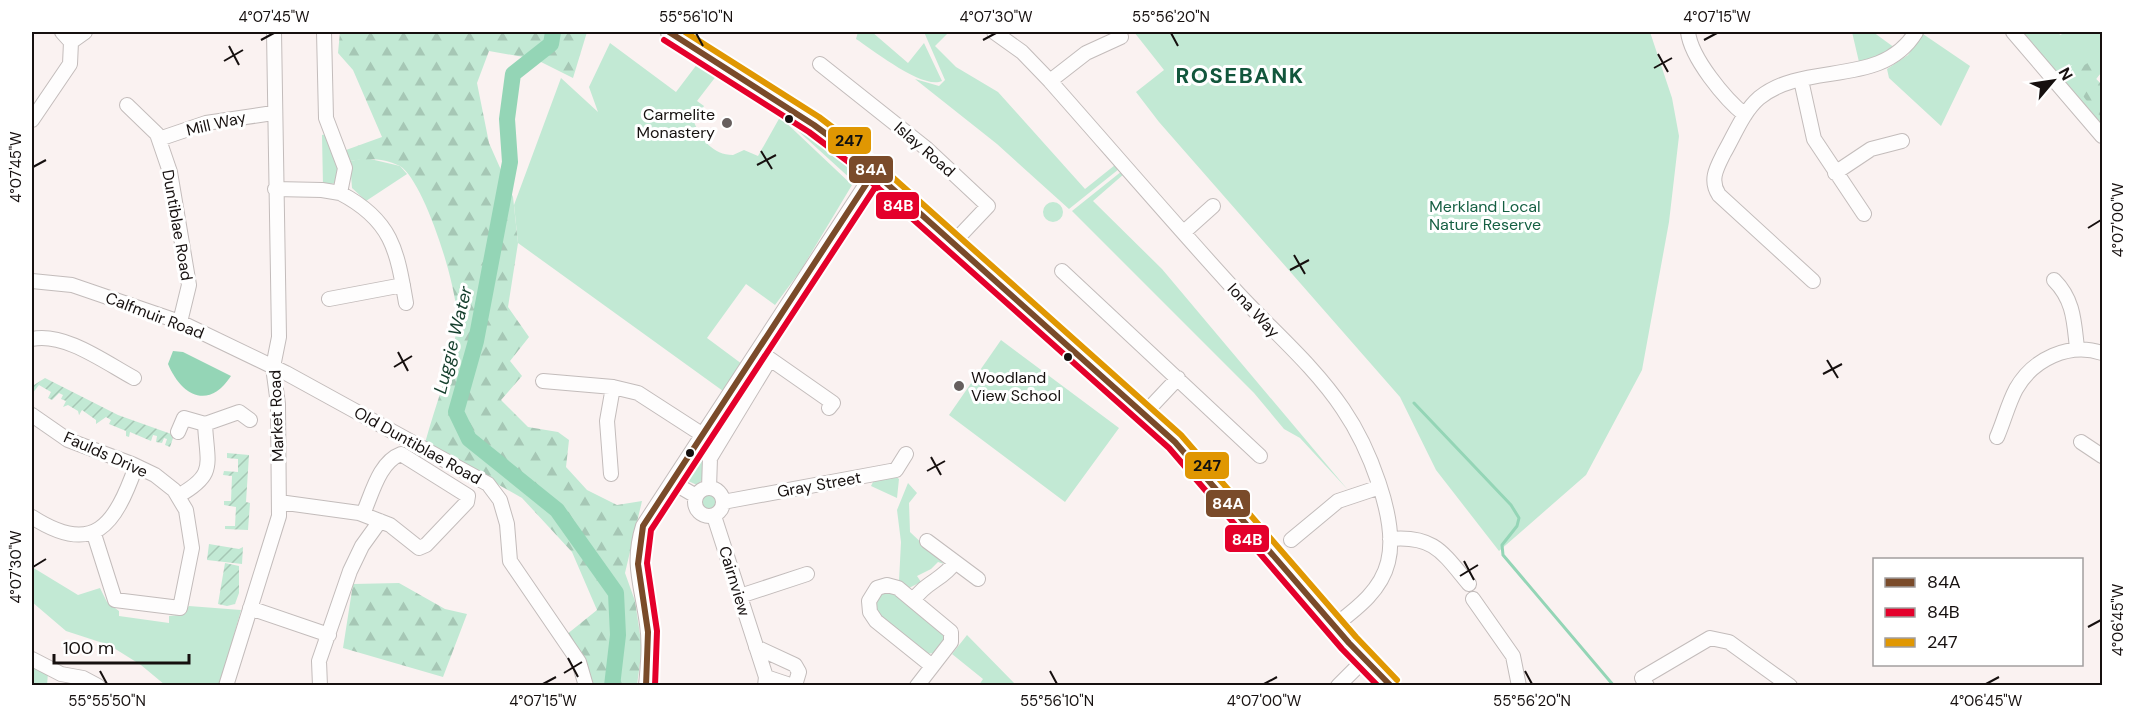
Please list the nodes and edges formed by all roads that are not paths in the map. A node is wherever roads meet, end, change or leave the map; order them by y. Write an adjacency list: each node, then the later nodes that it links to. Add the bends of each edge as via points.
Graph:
1 (62, 32): 11 (street)
2 (85, 32): 11 (street)
3 (274, 32): 16 (street, Market Road)
4 (324, 32): 25 (street, via 326,118 345,168)
5 (669, 32): 22 (main road, via 814,125)
6 (994, 32): 14 (street, Iona Way, via 1022,51)
7 (1688, 32): 17 (street, via 1722,94)
8 (1916, 32): 13 (street, via 1904,50 1885,62)
9 (2013, 32): 19 (street)
10 (1121, 37): 14 (street, via 1086,53)
11 (71, 42): 18 (street, via 70,64)
12 (820, 64): 29 (street, Islay Road, via 927,149 988,206)
13 (1801, 80): 17 (street, via 1770,92); 23 (street, via 1814,139)
14 (1050, 81): 28 (street, Iona Way)
15 (127, 105): 20 (street, Duntiblae Road)
16 (273, 113): 20 (street, Mill Way, via 206,123); 24 (street, Market Road)
17 (1745, 115): 33 (street, via 1718,164 1715,190)
18 (32, 120)
19 (2103, 136)
20 (159, 139): 37 (street, Duntiblae Road, via 174,189 189,285)
21 (1902, 141): 23 (street, via 1870,149)
22 (874, 172): 29 (main road); 52 (street)
23 (1835, 173): 27 (street)
24 (275, 189): 25 (street); 41 (street, Market Road, via 279,337)
25 (340, 193): 34 (street, via 369,211 388,233)
26 (1213, 206): 28 (street)
27 (1864, 214)
28 (1184, 232): 61 (street, Iona Way, via 1335,398 1366,449)
29 (953, 243): 47 (main road)
30 (1062, 270): 43 (street)
31 (2054, 280): 39 (street, via 2072,306)
32 (32, 281): 37 (street, Calfmuir Road, via 72,285)
33 (1813, 281)
34 (403, 285): 35 (street); 36 (street)
35 (329, 299)
36 (406, 303)
37 (180, 322): 41 (street, Calfmuir Road)
38 (32, 339): 42 (street, via 61,341)
39 (2077, 348): 40 (street); 53 (street, via 2050,357 2029,371 2015,390)
40 (2103, 353)
41 (273, 367): 65 (street, Market Road, via 278,404); 96 (street, Old Duntiblae Road, via 488,484 500,500 507,524 510,561 579,662)
42 (134, 378)
43 (1178, 378): 47 (street); 56 (street)
44 (543, 381): 45 (street)
45 (613, 387): 52 (street, via 651,400); 59 (street, via 607,438)
46 (829, 408): 62 (street, via 832,403 770,359 710,458)
47 (1144, 414): 83 (main road, via 1201,469)
48 (32, 415): 58 (street, Faulds Drive, via 68,440)
49 (250, 420): 50 (street, via 238,412)
50 (205, 424): 51 (street, via 184,418); 63 (street, via 208,471 199,484)
51 (178, 432)
52 (703, 435): 60 (street)
53 (1997, 437)
54 (2081, 442): 57 (street)
55 (906, 454): 66 (street, Gray Street, via 896,470)
56 (1260, 456)
57 (2103, 456)
58 (136, 466): 63 (street, Faulds Drive, via 155,475); 71 (street, via 125,498)
59 (611, 474)
60 (672, 482): 64 (street, Cairnview); 97 (street, via 643,526 637,544 636,566 648,625)
61 (1380, 487): 72 (street, Iona Way); 73 (street, via 1338,501)
62 (709, 488): 64 (street); 66 (street, via 717,491)
63 (178, 496): 71 (street, Faulds Drive, via 186,510 192,548 180,608 115,600)
64 (696, 496): 68 (street, Cairnview, via 697,510 704,516)
65 (279, 502): 67 (street); 82 (street, Market Road, via 279,516)
66 (723, 502): 68 (street)
67 (363, 514): 70 (street); 70 (street, via 382,470 391,458 401,454 468,496 459,511 419,548)
68 (714, 516): 79 (street, Cairnview)
69 (32, 517): 71 (street, via 57,532)
70 (380, 521): 84 (street, via 350,571)
71 (94, 534)
72 (1390, 539): 78 (street, via 1410,537 1433,544); 83 (street, Iona Way, via 1382,578 1366,599)
73 (1291, 540)
74 (927, 541): 75 (street)
75 (955, 562): 77 (street); 81 (street, via 941,578 921,589)
76 (807, 574): 79 (street)
77 (978, 579)
78 (1469, 584)
79 (740, 596): 85 (street, Cairnview)
80 (1473, 599): 101 (street, via 1513,656)
81 (914, 600): 88 (street, via 951,632 951,642); 88 (street, via 892,585 882,586 870,597 870,612)
82 (250, 608): 84 (street); 94 (street, Market Road)
83 (1334, 626): 87 (main road)
84 (329, 635): 95 (street, via 319,662)
85 (756, 647): 90 (street, Cairnview); 90 (street, Cairnview, via 795,665 799,672 796,682 790,684)
86 (32, 659): 89 (street)
87 (1364, 660): 99 (street); 100 (main road)
88 (932, 666): 98 (street)
89 (61, 674): 92 (street); 93 (street)
90 (765, 681)
91 (1784, 683): 102 (street, via 1730,642 1710,638 1642,678)
92 (51, 686)
93 (98, 686)
94 (226, 686)
95 (320, 686)
96 (586, 686)
97 (646, 686)
98 (917, 686)
99 (1338, 686)
100 (1391, 686)
101 (1519, 686)
102 (1647, 686)

